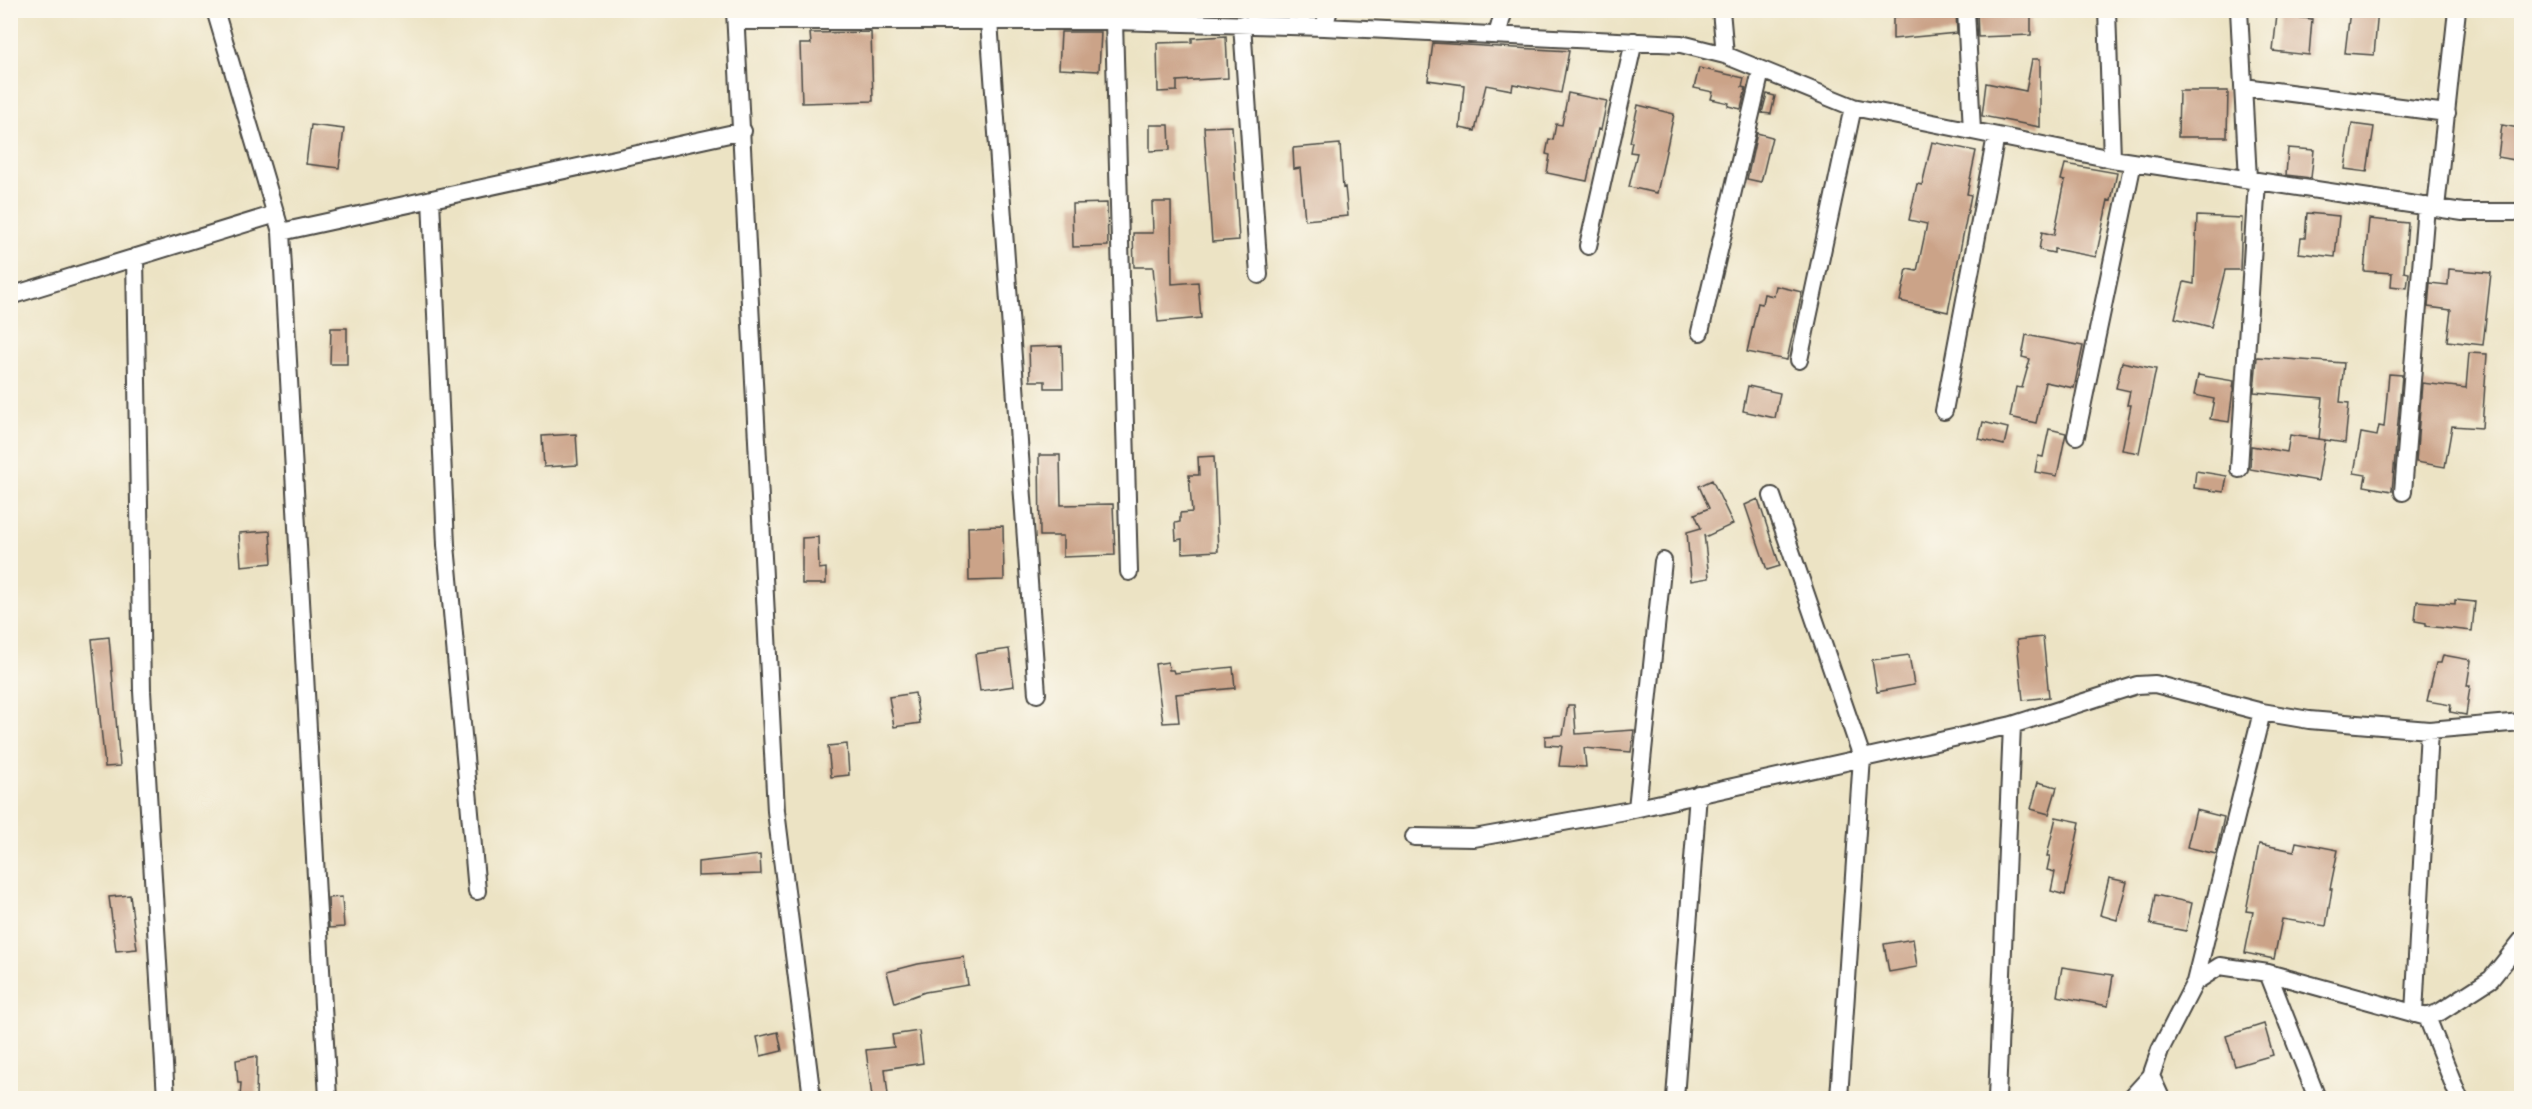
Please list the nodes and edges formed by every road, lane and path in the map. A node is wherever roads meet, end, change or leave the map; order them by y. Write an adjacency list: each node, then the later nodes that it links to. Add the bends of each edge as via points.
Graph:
1 (215, 10): 31 (street)
2 (1504, 10): 15 (street)
3 (1721, 10): 17 (street)
4 (1966, 10): 23 (street)
5 (2107, 10): 25 (street)
6 (2240, 10): 19 (street)
7 (2457, 10): 21 (street)
8 (736, 16): 9 (street); 22 (street)
9 (761, 16): 10 (street)
10 (949, 16): 13 (street)
11 (1124, 18): 13 (street); 14 (street); 45 (street)
12 (1326, 19): 14 (street); 15 (street)
13 (988, 21): 46 (street)
14 (1242, 24): 35 (street)
15 (1497, 35): 16 (street)
16 (1634, 41): 17 (street, via 1681,45); 33 (street)
17 (1725, 55): 18 (street)
18 (1761, 71): 20 (street); 37 (street)
19 (2244, 87): 21 (street); 27 (street)
20 (1853, 106): 23 (street); 38 (street)
21 (2447, 113): 29 (street)
22 (743, 131): 28 (street); 63 (street, via 776,811)
23 (1972, 131): 24 (street)
24 (1996, 136): 25 (street); 39 (street)
25 (2112, 159): 26 (street)
26 (2133, 162): 27 (street); 40 (street)
27 (2252, 180): 29 (street); 41 (street)
28 (431, 199): 32 (street); 55 (street, via 446,545)
29 (2431, 207): 30 (street, via 2463,212); 42 (street)
30 (2522, 212)
31 (276, 214): 32 (street); 34 (street)
32 (281, 232): 62 (street)
33 (1588, 246)
34 (135, 257): 36 (street); 61 (street, via 142,691)
35 (1259, 275)
36 (10, 296)
37 (1700, 332)
38 (1799, 360)
39 (1944, 411)
40 (2076, 436)
41 (2239, 469)
42 (2403, 492)
43 (1772, 496): 51 (street)
44 (1663, 561): 53 (street)
45 (1129, 572)
46 (1037, 694)
47 (2262, 712): 49 (street, via 2155,684 2137,685); 50 (street); 58 (street)
48 (2522, 722): 50 (street)
49 (2012, 725): 51 (street); 66 (street)
50 (2429, 730): 59 (street)
51 (1862, 757): 52 (street); 65 (street)
52 (1698, 794): 53 (street); 64 (street)
53 (1637, 808): 54 (street, via 1474,838)
54 (1414, 837)
55 (477, 891)
56 (2522, 940): 59 (street, via 2491,979 2440,1012)
57 (2268, 973): 58 (street, via 2220,966); 59 (street); 69 (street)
58 (2195, 982): 60 (street)
59 (2420, 1015): 70 (street)
60 (2151, 1076): 67 (street); 68 (street)
61 (166, 1098)
62 (328, 1098)
63 (812, 1098)
64 (1675, 1098)
65 (1839, 1098)
66 (1997, 1098)
67 (2131, 1098)
68 (2161, 1098)
69 (2317, 1098)
70 (2458, 1098)

